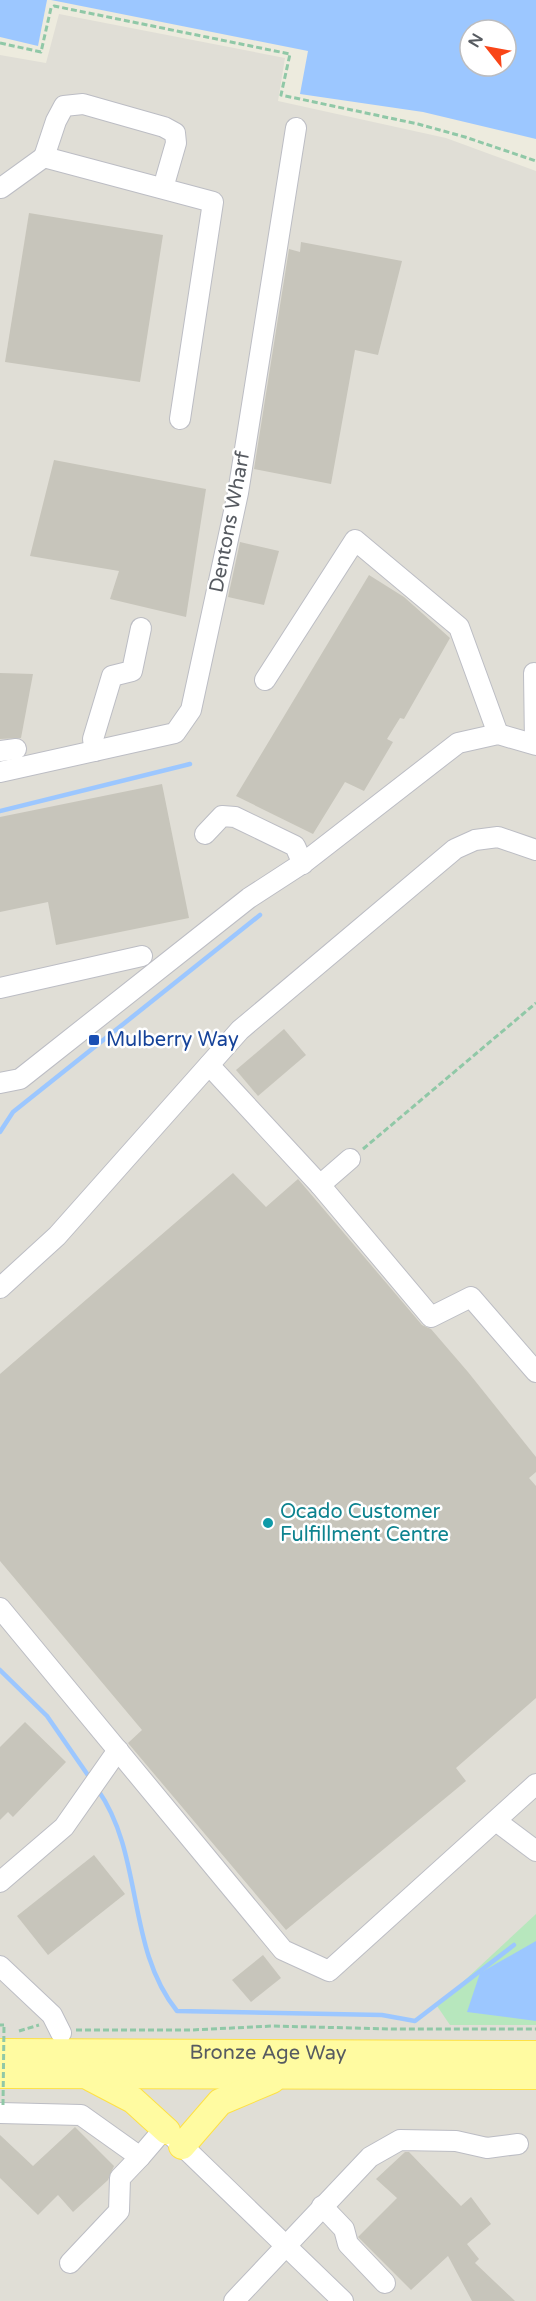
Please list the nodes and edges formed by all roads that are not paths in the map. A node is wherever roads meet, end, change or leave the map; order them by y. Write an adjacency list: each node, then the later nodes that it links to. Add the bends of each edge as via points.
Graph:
1 (296, 128): 11 (street, Dentons Wharf, via 238,493 191,710 175,734)
2 (44, 157): 3 (street); 3 (street, via 64,106 83,104 175,133); 4 (street)
3 (163, 188): 5 (street, via 213,202)
4 (0, 189)
5 (180, 419)
6 (141, 628): 11 (street, via 132,671 112,676 93,739)
7 (534, 673): 10 (street)
8 (265, 680): 9 (street, via 355,540 459,627)
9 (498, 734): 10 (street); 15 (street, via 458,743)
10 (536, 744)
11 (95, 751): 12 (street, Dentons Wharf)
12 (0, 772)
13 (205, 834): 15 (street, via 222,816 235,817 295,846)
14 (536, 850): 18 (street, via 498,837 475,840 455,849 240,1030)
15 (303, 864): 19 (street, via 249,898 20,1079)
16 (142, 956): 17 (street)
17 (0, 988)
18 (209, 1065): 21 (street); 22 (street, via 57,1236)
19 (0, 1083)
20 (350, 1159): 21 (street)
21 (320, 1185): 23 (street, via 431,1317 471,1297)
22 (0, 1288)
23 (536, 1372)
24 (0, 1608): 25 (street)
25 (118, 1750): 27 (street, via 283,1950 329,1971); 29 (street, via 63,1827)
26 (536, 1784): 27 (street)
27 (496, 1821): 28 (street)
28 (536, 1851)
29 (0, 1882)
30 (0, 1966): 31 (street, via 52,2015)
31 (61, 2031)
32 (0, 2052): 33 (main road, Bronze Age Way)
33 (536, 2054)
34 (0, 2074): 35 (main road, Bronze Age Way)
35 (86, 2075): 36 (main road, Bronze Age Way); 39 (main road, via 133,2100)
36 (281, 2076): 37 (main road, Bronze Age Way); 39 (main road, via 220,2102)
37 (536, 2076)
38 (1, 2109): 41 (street, via 81,2115)
39 (174, 2138): 41 (street, via 158,2136); 43 (street)
40 (518, 2144): 42 (street, via 487,2148 456,2141 400,2140 370,2157)
41 (140, 2157): 44 (street, via 120,2178 119,2211)
42 (322, 2206): 43 (street); 45 (street, via 344,2229 348,2244)
43 (285, 2247): 46 (street); 47 (street)
44 (70, 2263)
45 (385, 2283)
46 (234, 2301)
47 (343, 2301)

